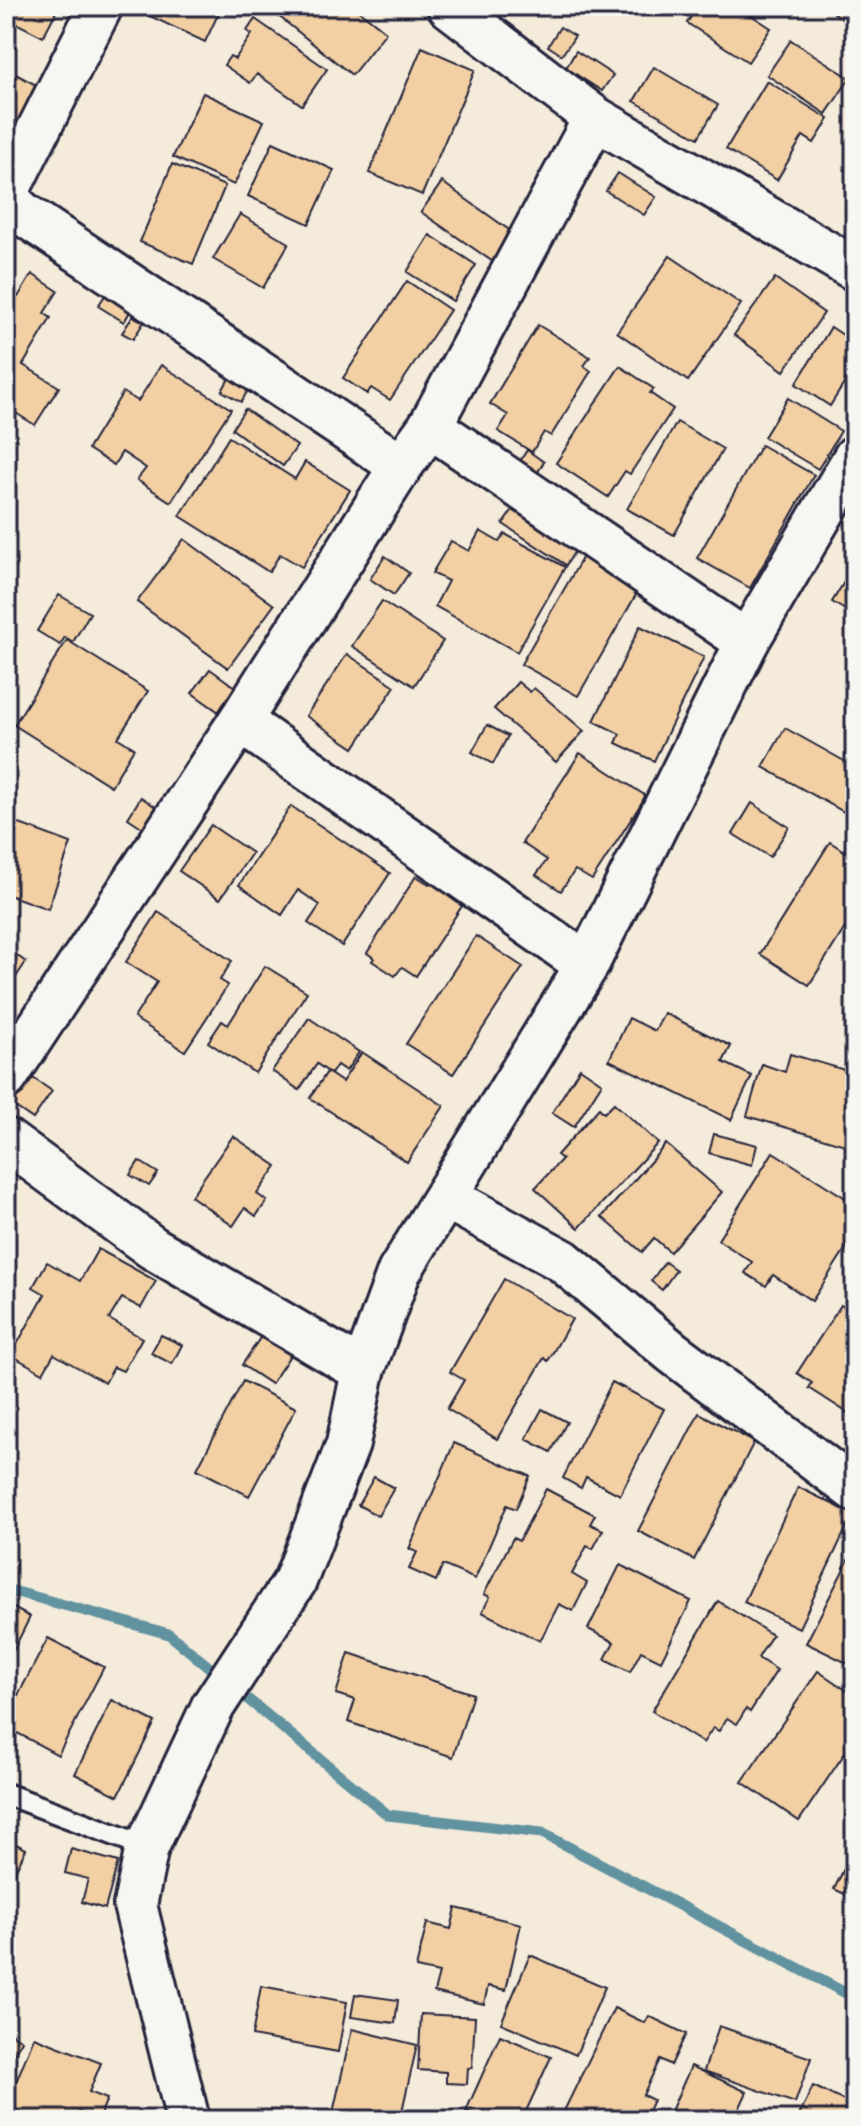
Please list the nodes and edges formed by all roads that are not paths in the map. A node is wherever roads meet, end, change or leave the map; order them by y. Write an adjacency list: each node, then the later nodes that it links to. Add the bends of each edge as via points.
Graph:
1 (101, 6): 7 (street, via 10,186 9,201)
2 (449, 6): 3 (street)
3 (595, 118): 4 (street); 5 (street)
4 (855, 269)
5 (430, 426): 7 (street); 8 (street)
6 (855, 457): 8 (street)
7 (401, 466): 9 (street)
8 (747, 642): 10 (street)
9 (240, 721): 10 (street); 11 (street)
10 (587, 965): 13 (street)
11 (6, 1077)
12 (6, 1140): 14 (street, via 153,1248)
13 (446, 1197): 14 (street, via 399,1272); 15 (street, via 563,1261 672,1352)
14 (363, 1371): 17 (street, via 348,1444 295,1581 213,1706)
15 (855, 1490)
16 (6, 1794): 17 (lane)
17 (147, 1847): 18 (street, via 135,1905)
18 (188, 2120)

